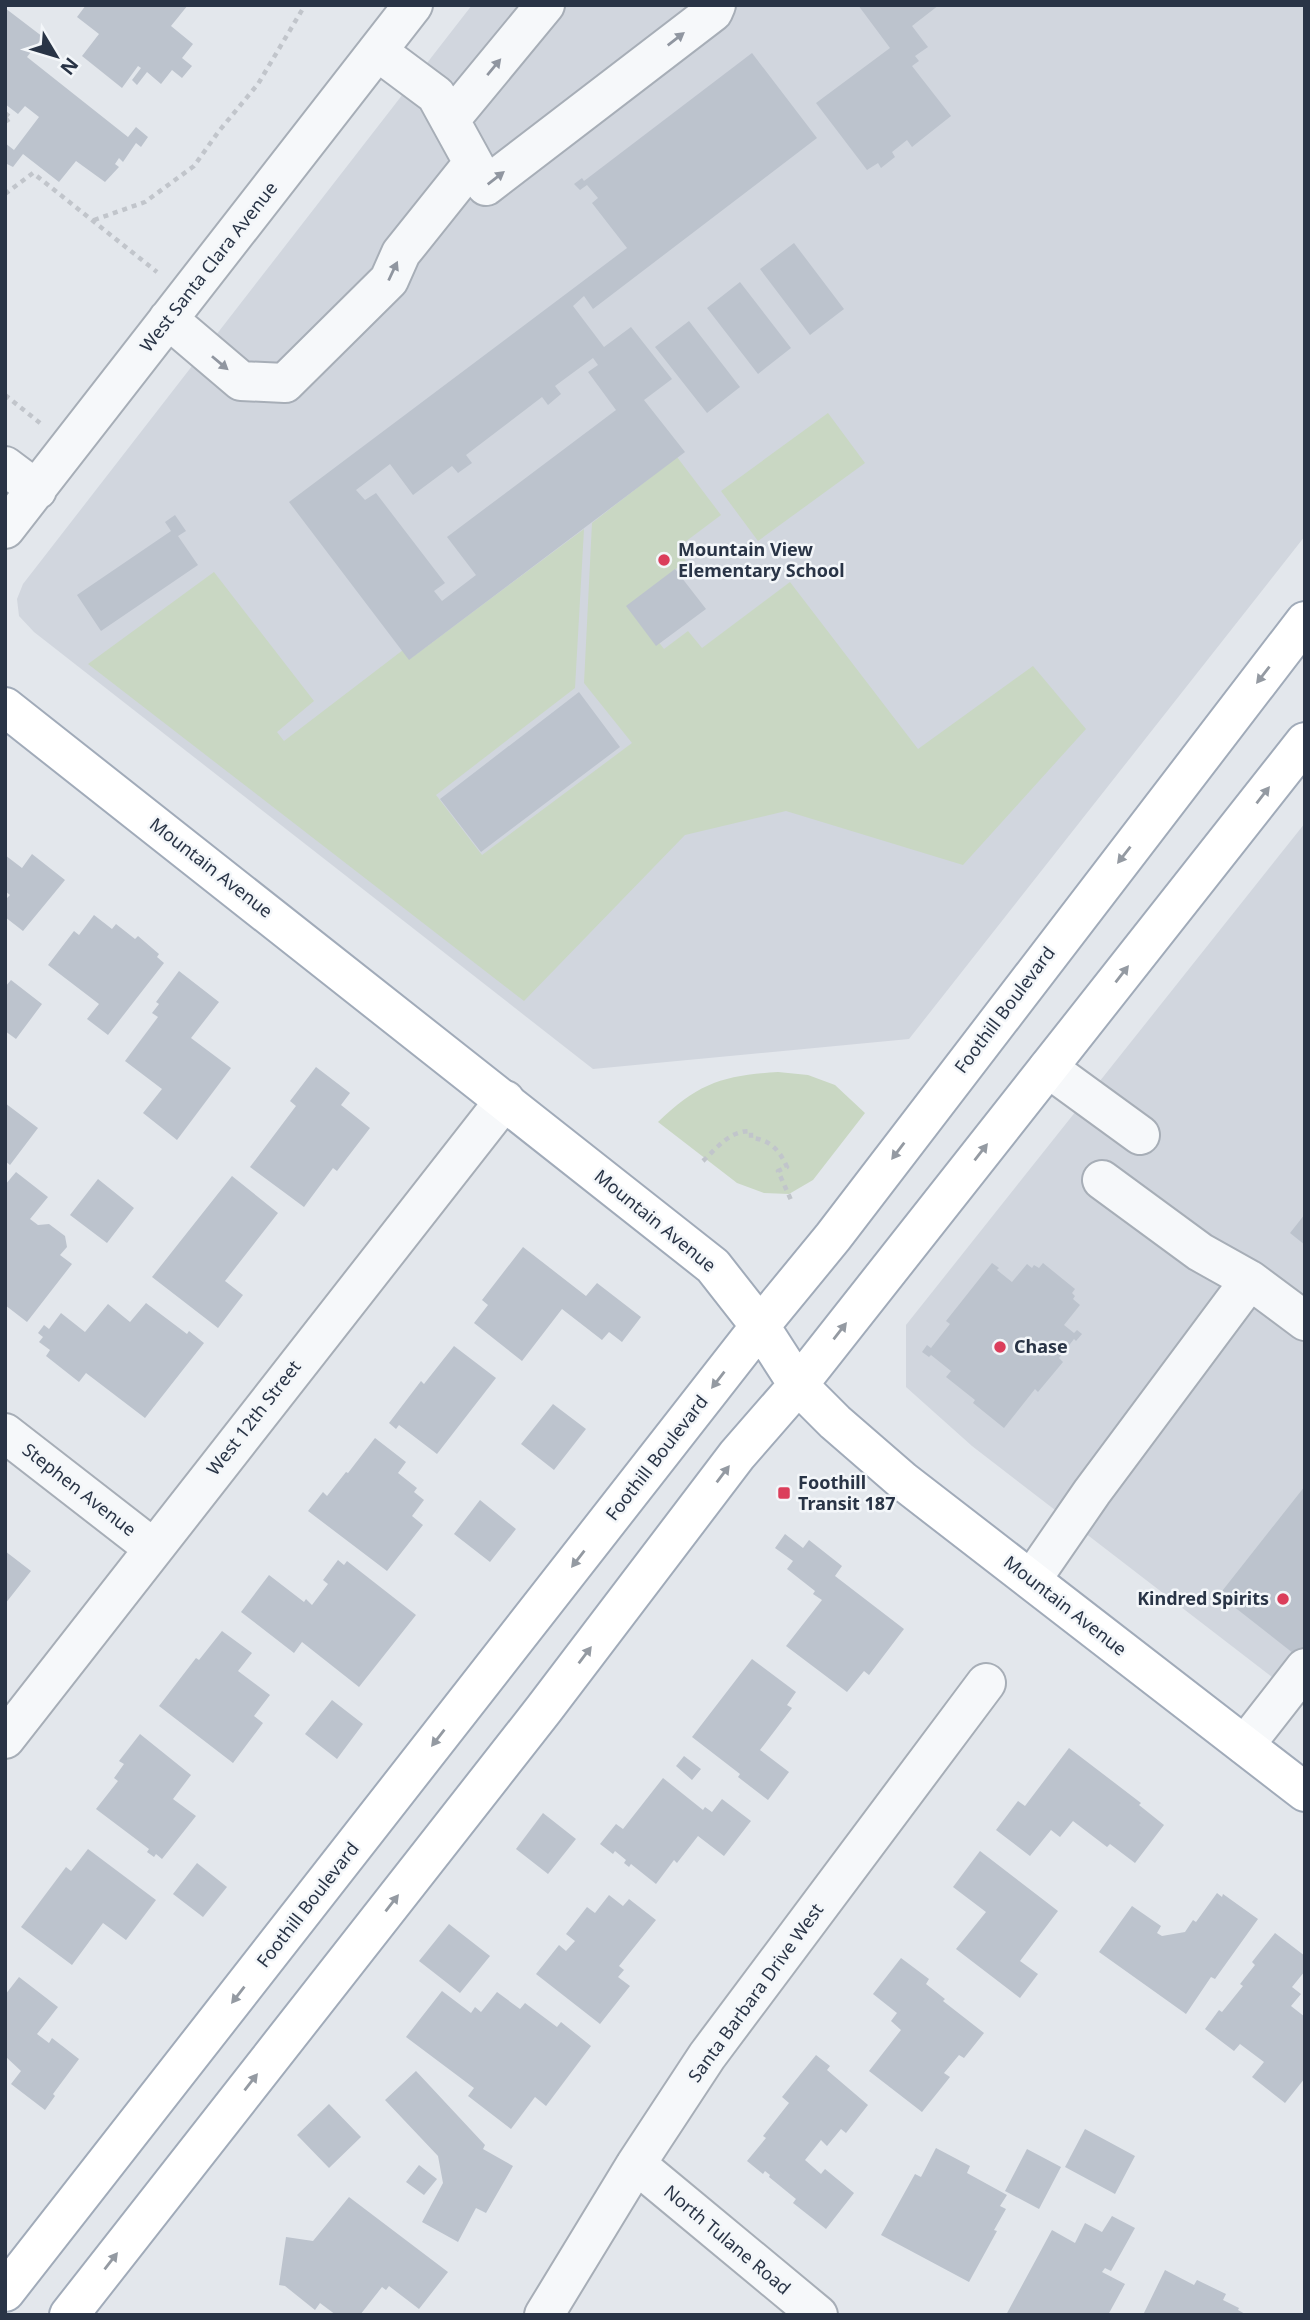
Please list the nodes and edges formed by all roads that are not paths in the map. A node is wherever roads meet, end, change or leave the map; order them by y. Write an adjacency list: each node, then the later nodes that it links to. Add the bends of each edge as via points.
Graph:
1 (413, 5): 4 (street, West Santa Clara Avenue)
2 (545, 5): 5 (street, one-way to 2)
3 (716, 5): 6 (street, one-way to 3, via 486,186 713,12)
4 (377, 51): 5 (street, via 436,95); 7 (street, West Santa Clara Avenue)
5 (450, 120): 6 (street)
6 (473, 163): 7 (street, one-way to 6, via 241,381 285,383 389,281 401,253)
7 (168, 319): 9 (street, West Santa Clara Avenue)
8 (5, 466): 9 (street)
9 (37, 490): 10 (street, West Santa Clara Avenue)
10 (5, 529)
11 (1305, 621): 20 (main road, Foothill Boulevard, one-way to 20)
12 (5, 708): 15 (main road, Mountain Avenue)
13 (1305, 742): 14 (main road, one-way to 13)
14 (1048, 1068): 16 (street); 21 (main road, one-way to 14)
15 (505, 1100): 20 (main road, Mountain Avenue, via 713,1266); 23 (street, West 12th Street)
16 (1140, 1135)
17 (1102, 1180): 18 (street, via 1200,1252)
18 (1250, 1280): 19 (street); 24 (street)
19 (1305, 1321)
20 (761, 1326): 21 (main road, Mountain Avenue); 31 (main road, Foothill Boulevard, one-way to 31)
21 (798, 1385): 24 (main road, Mountain Avenue, via 903,1481); 32 (main road, one-way to 21, via 737,1455)
22 (5, 1433): 23 (street, Stephen Avenue)
23 (153, 1548): 27 (street, West 12th Street)
24 (1032, 1579): 28 (main road, Mountain Avenue)
25 (1305, 1668): 28 (street)
26 (986, 1683): 30 (street, Santa Barbara Drive West, via 707,2056)
27 (5, 1739)
28 (1245, 1745): 29 (main road, Mountain Avenue)
29 (1305, 1792)
30 (636, 2164): 33 (street, Santa Barbara Drive West); 34 (street, North Tulane Road)
31 (5, 2292)
32 (69, 2315)
33 (544, 2315)
34 (818, 2315)

